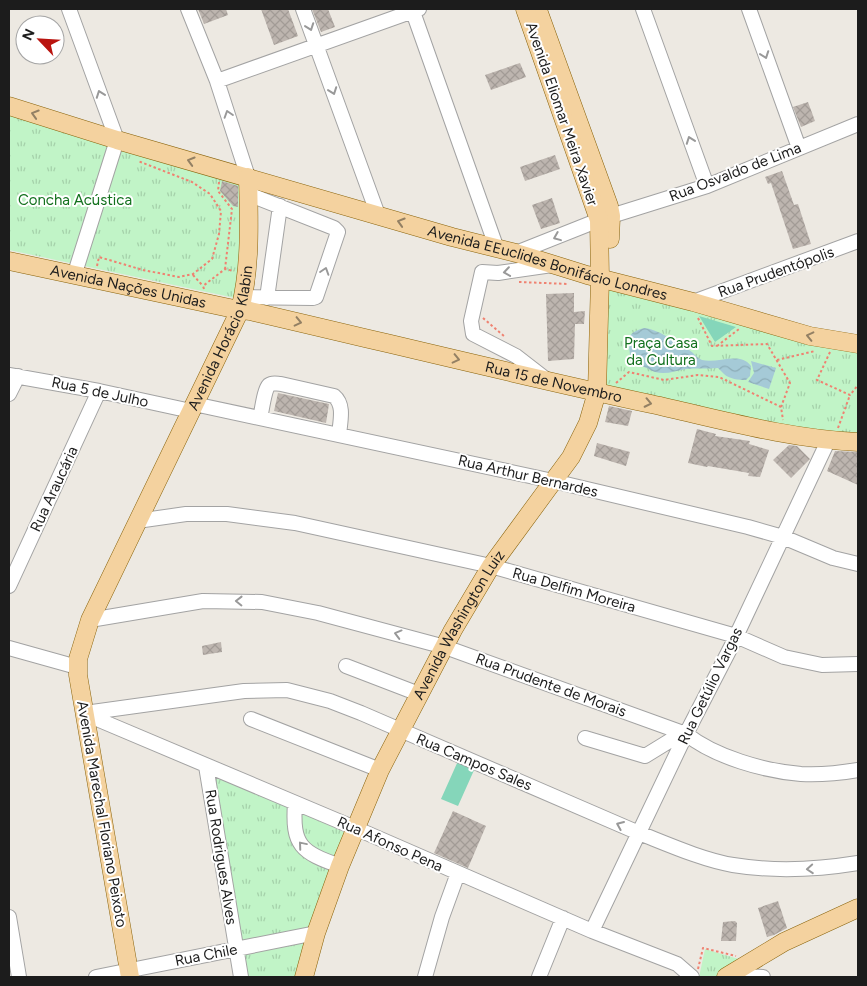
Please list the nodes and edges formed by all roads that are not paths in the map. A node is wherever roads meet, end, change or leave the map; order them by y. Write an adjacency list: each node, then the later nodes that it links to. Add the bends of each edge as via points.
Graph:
1 (69, 9): 13 (street, one-way to 1)
2 (188, 9): 10 (street, Avenida Horácio Klabin)
3 (303, 9): 9 (street, one-way to 9)
4 (525, 9): 19 (main road, Avenida Eliomar Meira Xavier)
5 (537, 9): 19 (main road, Avenida Eliomar Meira Xavier, via 604,193)
6 (643, 9): 16 (street, one-way to 6)
7 (749, 9): 14 (street, one-way to 14)
8 (414, 10): 9 (street); 21 (street)
9 (316, 46): 10 (street); 18 (street, one-way to 18)
10 (217, 81): 15 (street, Avenida Horácio Klabin, one-way to 10)
11 (9, 106): 13 (main road, one-way to 11)
12 (858, 124): 14 (street, Rua Osvaldo de Lima)
13 (117, 140): 15 (main road, one-way to 13); 25 (street)
14 (799, 148): 16 (street, Rua Osvaldo de Lima)
15 (245, 182): 17 (street); 18 (main road, Avenida EEuclides Bonifácio Londres); 28 (main road, Avenida Horácio Klabin, via 249,245)
16 (707, 186): 19 (street, Rua Osvaldo de Lima)
17 (280, 206): 27 (street); 27 (street, one-way to 17, via 316,297 338,232)
18 (378, 216): 21 (main road, Avenida EEuclides Bonifácio Londres, one-way to 18)
19 (605, 218): 22 (street, Rua Osvaldo de Lima, one-way to 22); 26 (main road, Avenida Washington Luiz)
20 (858, 241): 29 (street, Rua Prudentópolis)
21 (497, 249): 22 (main road, Avenida EEuclides Bonifácio Londres)
22 (516, 253): 24 (main road, Avenida EEuclides Bonifácio Londres)
23 (9, 261): 25 (main road, Avenida Nações Unidas)
24 (555, 265): 26 (main road, Avenida EEuclides Bonifácio Londres); 32 (street, one-way to 32, via 498,273 482,272 471,321 474,334 516,356)
25 (74, 276): 28 (main road, Avenida Nações Unidas)
26 (600, 278): 29 (main road, Avenida EEuclides Bonifácio Londres); 34 (main road, Avenida Washington Luiz)
27 (267, 298): 28 (street)
28 (244, 306): 32 (main road, Rua 15 de Novembro, one-way to 32); 36 (main road, Avenida Horácio Klabin)
29 (695, 309): 30 (main road, Avenida EEuclides Bonifácio Londres, one-way to 29)
30 (858, 344)
31 (13, 375): 33 (street, Rua 5 de Julho); 35 (street)
32 (547, 380): 34 (main road, Rua 15 de Novembro)
33 (99, 391): 36 (street, Rua 5 de Julho); 46 (street, Rua Araucária)
34 (597, 392): 38 (main road, Rua 15 de Novembro, one-way to 38, via 781,433); 41 (main road, Avenida Washington Luiz, via 588,423 571,457)
35 (9, 394)
36 (192, 407): 37 (street, Rua Arthur Bernardes); 42 (main road, Avenida Horácio Klabin)
37 (260, 418): 39 (street, Rua Arthur Bernardes); 39 (street, via 269,385 290,386 339,400)
38 (833, 434): 40 (main road, Rua 15 de Novembro); 43 (street, Rua Getúlio Vargas)
39 (339, 435): 41 (street, Rua Arthur Bernardes)
40 (858, 442)
41 (553, 481): 43 (street, Rua Arthur Bernardes); 45 (main road, Avenida Washington Luiz)
42 (137, 521): 45 (street, Rua Delfim Moreira, via 186,514 261,517); 47 (main road, Avenida Horácio Klabin)
43 (783, 537): 44 (street, Rua Arthur Bernardes, via 833,558); 48 (street, Rua Getúlio Vargas)
44 (858, 564)
45 (491, 566): 48 (street, Rua Delfim Moreira); 49 (main road, Avenida Washington Luiz)
46 (9, 586)
47 (90, 620): 49 (street, Rua Prudente de Morais, one-way to 47, via 318,613 262,602 203,601); 51 (main road, Avenida Horácio Klabin)
48 (736, 636): 52 (street, Rua Delfim Moreira, via 784,657 822,665); 58 (street, Rua Getúlio Vargas)
49 (444, 647): 54 (main road, Avenida Washington Luiz); 58 (street, Rua Prudente de Morais)
50 (9, 648): 51 (street)
51 (79, 659): 55 (main road, Avenida Marechal Floriano Peixoto)
52 (858, 664)
53 (346, 666): 54 (street)
54 (420, 694): 57 (main road, Avenida Washington Luiz)
55 (84, 714): 57 (street, Rua Campos Sales, via 244,691 286,690 330,701); 60 (street, Rua Afonso Pena); 75 (main road, Avenida Marechal Floriano Peixoto)
56 (251, 719): 61 (street)
57 (400, 731): 61 (main road, Avenida Washington Luiz); 65 (street, Rua Campos Sales, one-way to 57)
58 (685, 736): 59 (street, via 671,740 645,756); 62 (street, Rua Prudente de Morais, via 710,750 768,768 801,774); 65 (street, Rua Getúlio Vargas)
59 (586, 738)
60 (206, 766): 63 (street, Rua Afonso Pena); 74 (street, Rua Rodrigues Alves)
61 (380, 770): 64 (main road, Avenida Washington Luiz)
62 (858, 770)
63 (295, 803): 64 (street, Rua Afonso Pena); 67 (street, one-way to 63, via 314,856 301,846 294,827)
64 (355, 828): 67 (main road, Avenida Washington Luiz); 68 (street, Rua Afonso Pena)
65 (639, 833): 66 (street, Rua Campos Sales, one-way to 65, via 784,871 731,865); 72 (street, Rua Getúlio Vargas)
66 (858, 863)
67 (340, 866): 73 (main road, Avenida Washington Luiz)
68 (458, 874): 71 (street, Rua Afonso Pena); 81 (street)
69 (858, 908): 76 (main road, via 784,942)
70 (9, 917): 77 (street)
71 (563, 918): 72 (street, Rua Afonso Pena); 82 (street)
72 (592, 931): 83 (street, Rua Afonso Pena, via 678,964)
73 (316, 933): 74 (street, Rua Chile); 80 (main road, Avenida Washington Luiz)
74 (236, 950): 75 (street, Rua Chile); 79 (street, Rua Rodrigues Alves)
75 (129, 974): 78 (street, Rua Chile)
76 (728, 976): 84 (street)
77 (19, 977)
78 (96, 977)
79 (241, 977)
80 (304, 977)
81 (425, 977)
82 (540, 977)
83 (692, 977)
84 (763, 977)

